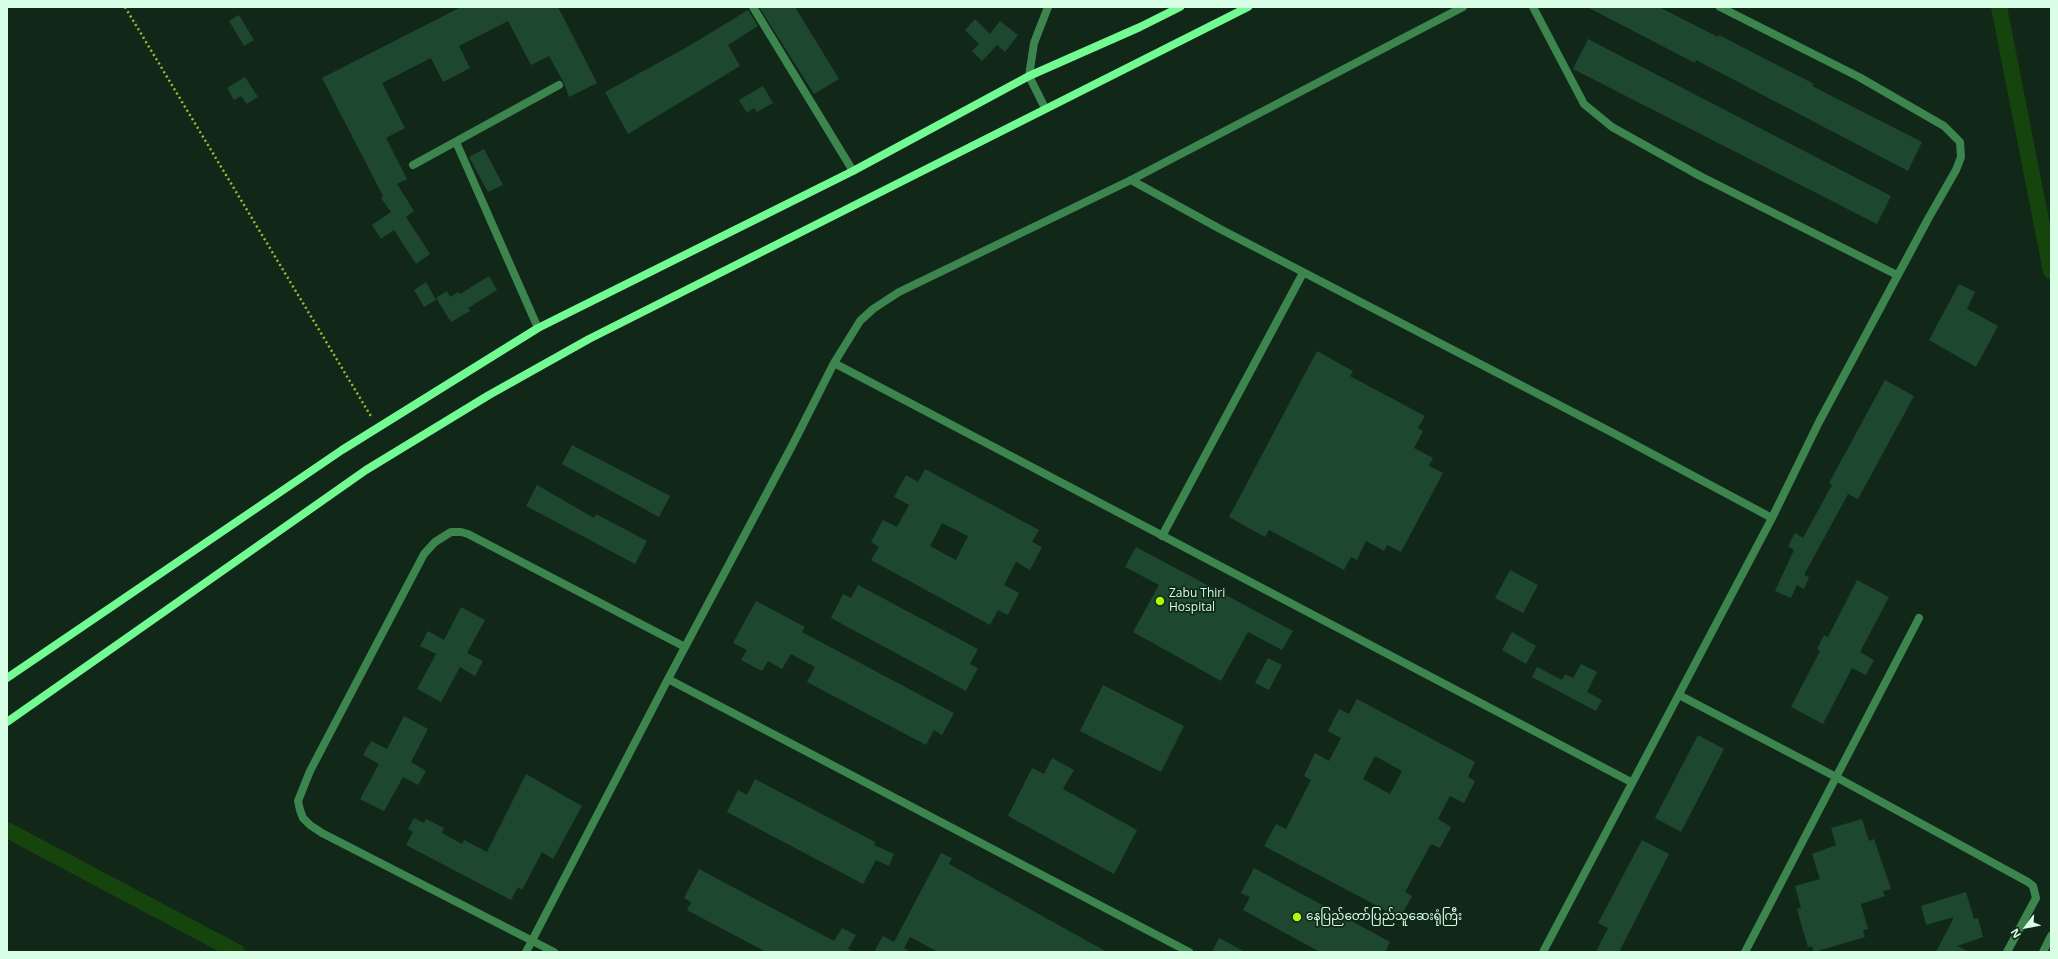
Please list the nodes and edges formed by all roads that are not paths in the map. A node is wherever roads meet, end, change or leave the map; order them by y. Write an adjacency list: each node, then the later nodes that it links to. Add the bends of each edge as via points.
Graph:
1 (753, 7): 13 (street)
2 (1048, 7): 8 (street, via 1034,43)
3 (1180, 7): 8 (main road)
4 (1248, 7): 10 (main road)
5 (1463, 7): 14 (street)
6 (1533, 7): 16 (street, via 1584,104 1612,127 1700,176)
7 (1720, 7): 16 (street, via 1859,77 1944,126 1960,142 1961,157 1956,170)
8 (1029, 76): 10 (street); 13 (main road)
9 (559, 84): 11 (street)
10 (1045, 108): 26 (main road, via 588,339 489,395 366,470)
11 (456, 142): 12 (street); 17 (street)
12 (413, 165)
13 (853, 171): 17 (main road)
14 (1131, 180): 15 (street); 18 (street, via 889,298 860,322)
15 (1303, 273): 19 (street); 20 (street)
16 (1897, 275): 19 (street, via 1819,422)
17 (538, 328): 23 (main road, via 342,450)
18 (834, 363): 20 (street); 22 (street)
19 (1772, 518): 25 (street)
20 (1162, 536): 28 (street)
21 (1919, 618): 27 (street)
22 (685, 648): 24 (street); 30 (street, via 468,534 451,532 435,542 424,554 310,771 298,801 303,818 310,824 322,833)
23 (7, 678)
24 (668, 679): 30 (street); 33 (street)
25 (1679, 695): 27 (street); 28 (street)
26 (7, 722)
27 (1836, 777): 35 (street); 36 (street, via 2021,877 2033,886 2036,898)
28 (1631, 782): 34 (street)
29 (2051, 936): 37 (street)
30 (532, 941): 31 (street); 32 (street)
31 (526, 952)
32 (554, 952)
33 (1189, 952)
34 (1543, 952)
35 (1746, 952)
36 (2007, 952)
37 (2043, 952)

